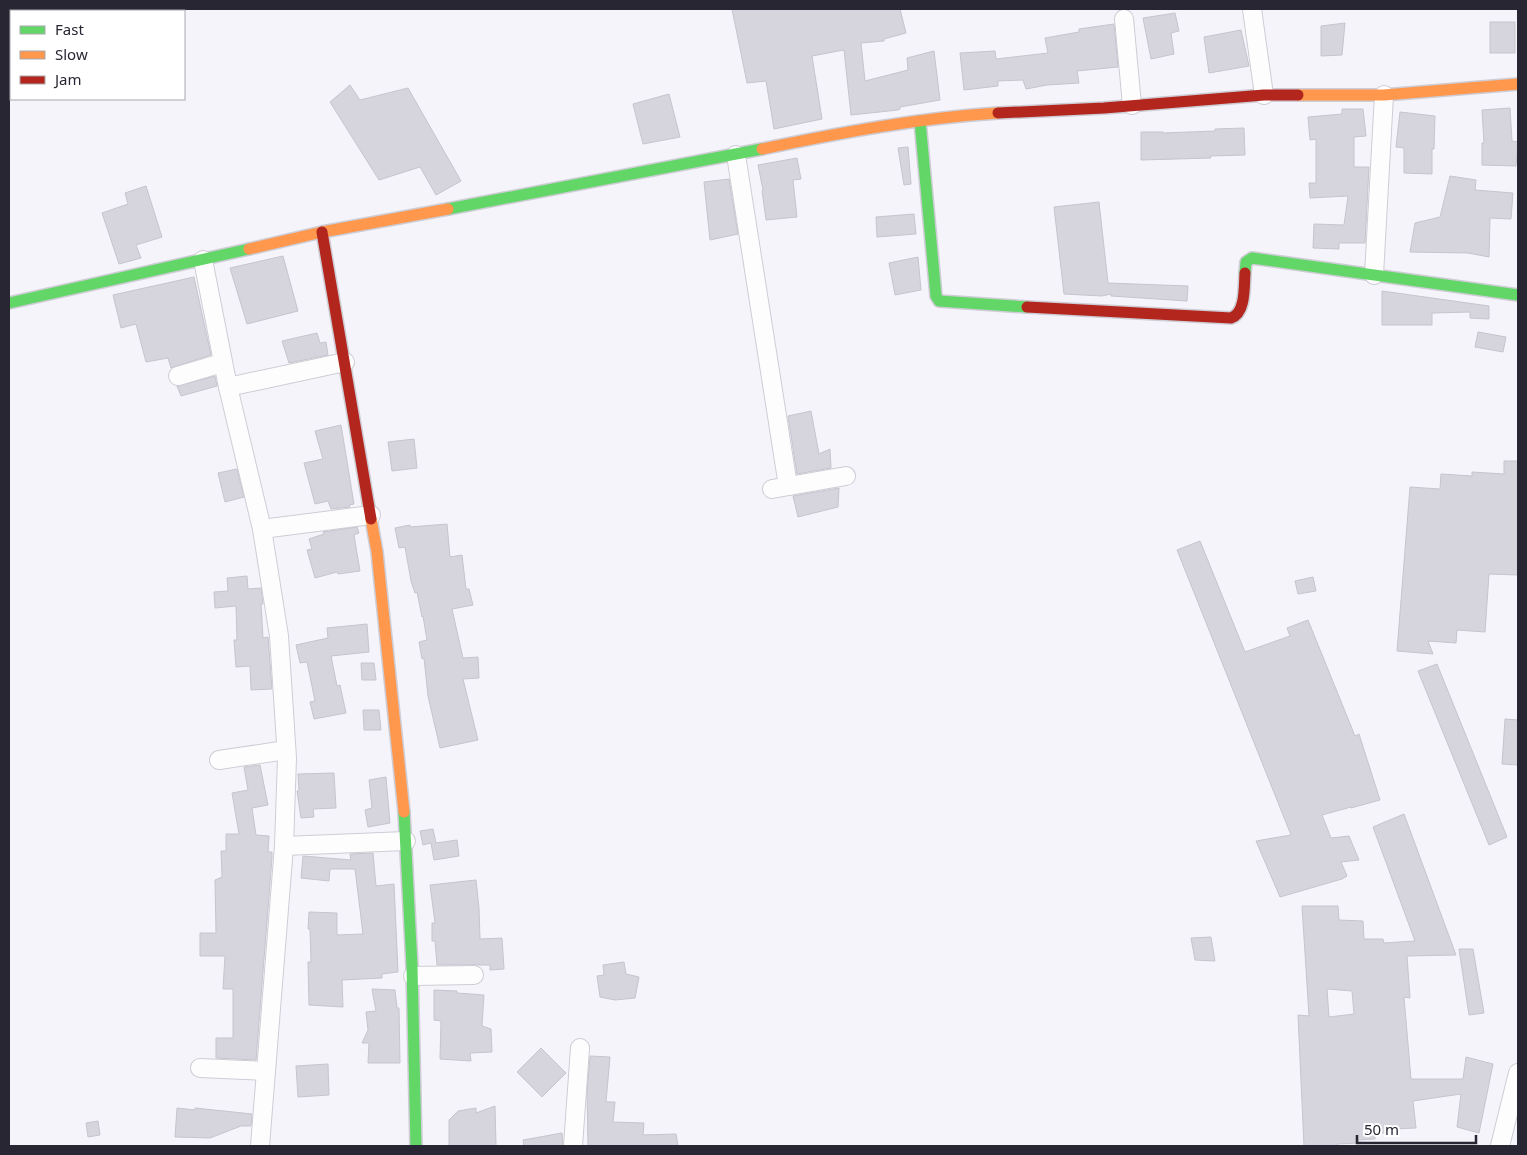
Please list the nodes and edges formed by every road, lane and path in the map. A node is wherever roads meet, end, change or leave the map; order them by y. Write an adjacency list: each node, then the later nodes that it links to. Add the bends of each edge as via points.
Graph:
1 (1252, 9): 5 (street)
2 (1124, 19): 6 (street)
3 (1518, 84): 4 (street)
4 (1384, 95): 5 (street); 11 (street)
5 (1264, 96): 6 (street)
6 (1132, 105): 7 (street)
7 (920, 120): 8 (street); 11 (street, via 939,301 1231,318 1239,311 1246,262 1250,258)
8 (736, 155): 9 (street); 18 (street, via 780,488)
9 (322, 232): 10 (street); 14 (street)
10 (203, 260): 13 (street); 15 (street)
11 (1374, 275): 12 (street)
12 (1518, 295)
13 (9, 303)
14 (345, 362): 17 (street); 19 (street)
15 (222, 363): 16 (street); 17 (street)
16 (178, 376)
17 (228, 388): 20 (street)
18 (846, 476)
19 (371, 514): 20 (street); 23 (street)
20 (262, 528): 21 (street, via 280,636)
21 (286, 750): 22 (street); 24 (street)
22 (219, 760)
23 (406, 841): 24 (street); 26 (street)
24 (284, 846): 29 (street)
25 (474, 975): 26 (street)
26 (412, 976): 32 (street)
27 (580, 1048): 33 (street)
28 (200, 1068): 29 (street)
29 (266, 1071): 31 (street)
30 (1518, 1073): 34 (street)
31 (260, 1146)
32 (416, 1146)
33 (573, 1146)
34 (1500, 1146)

